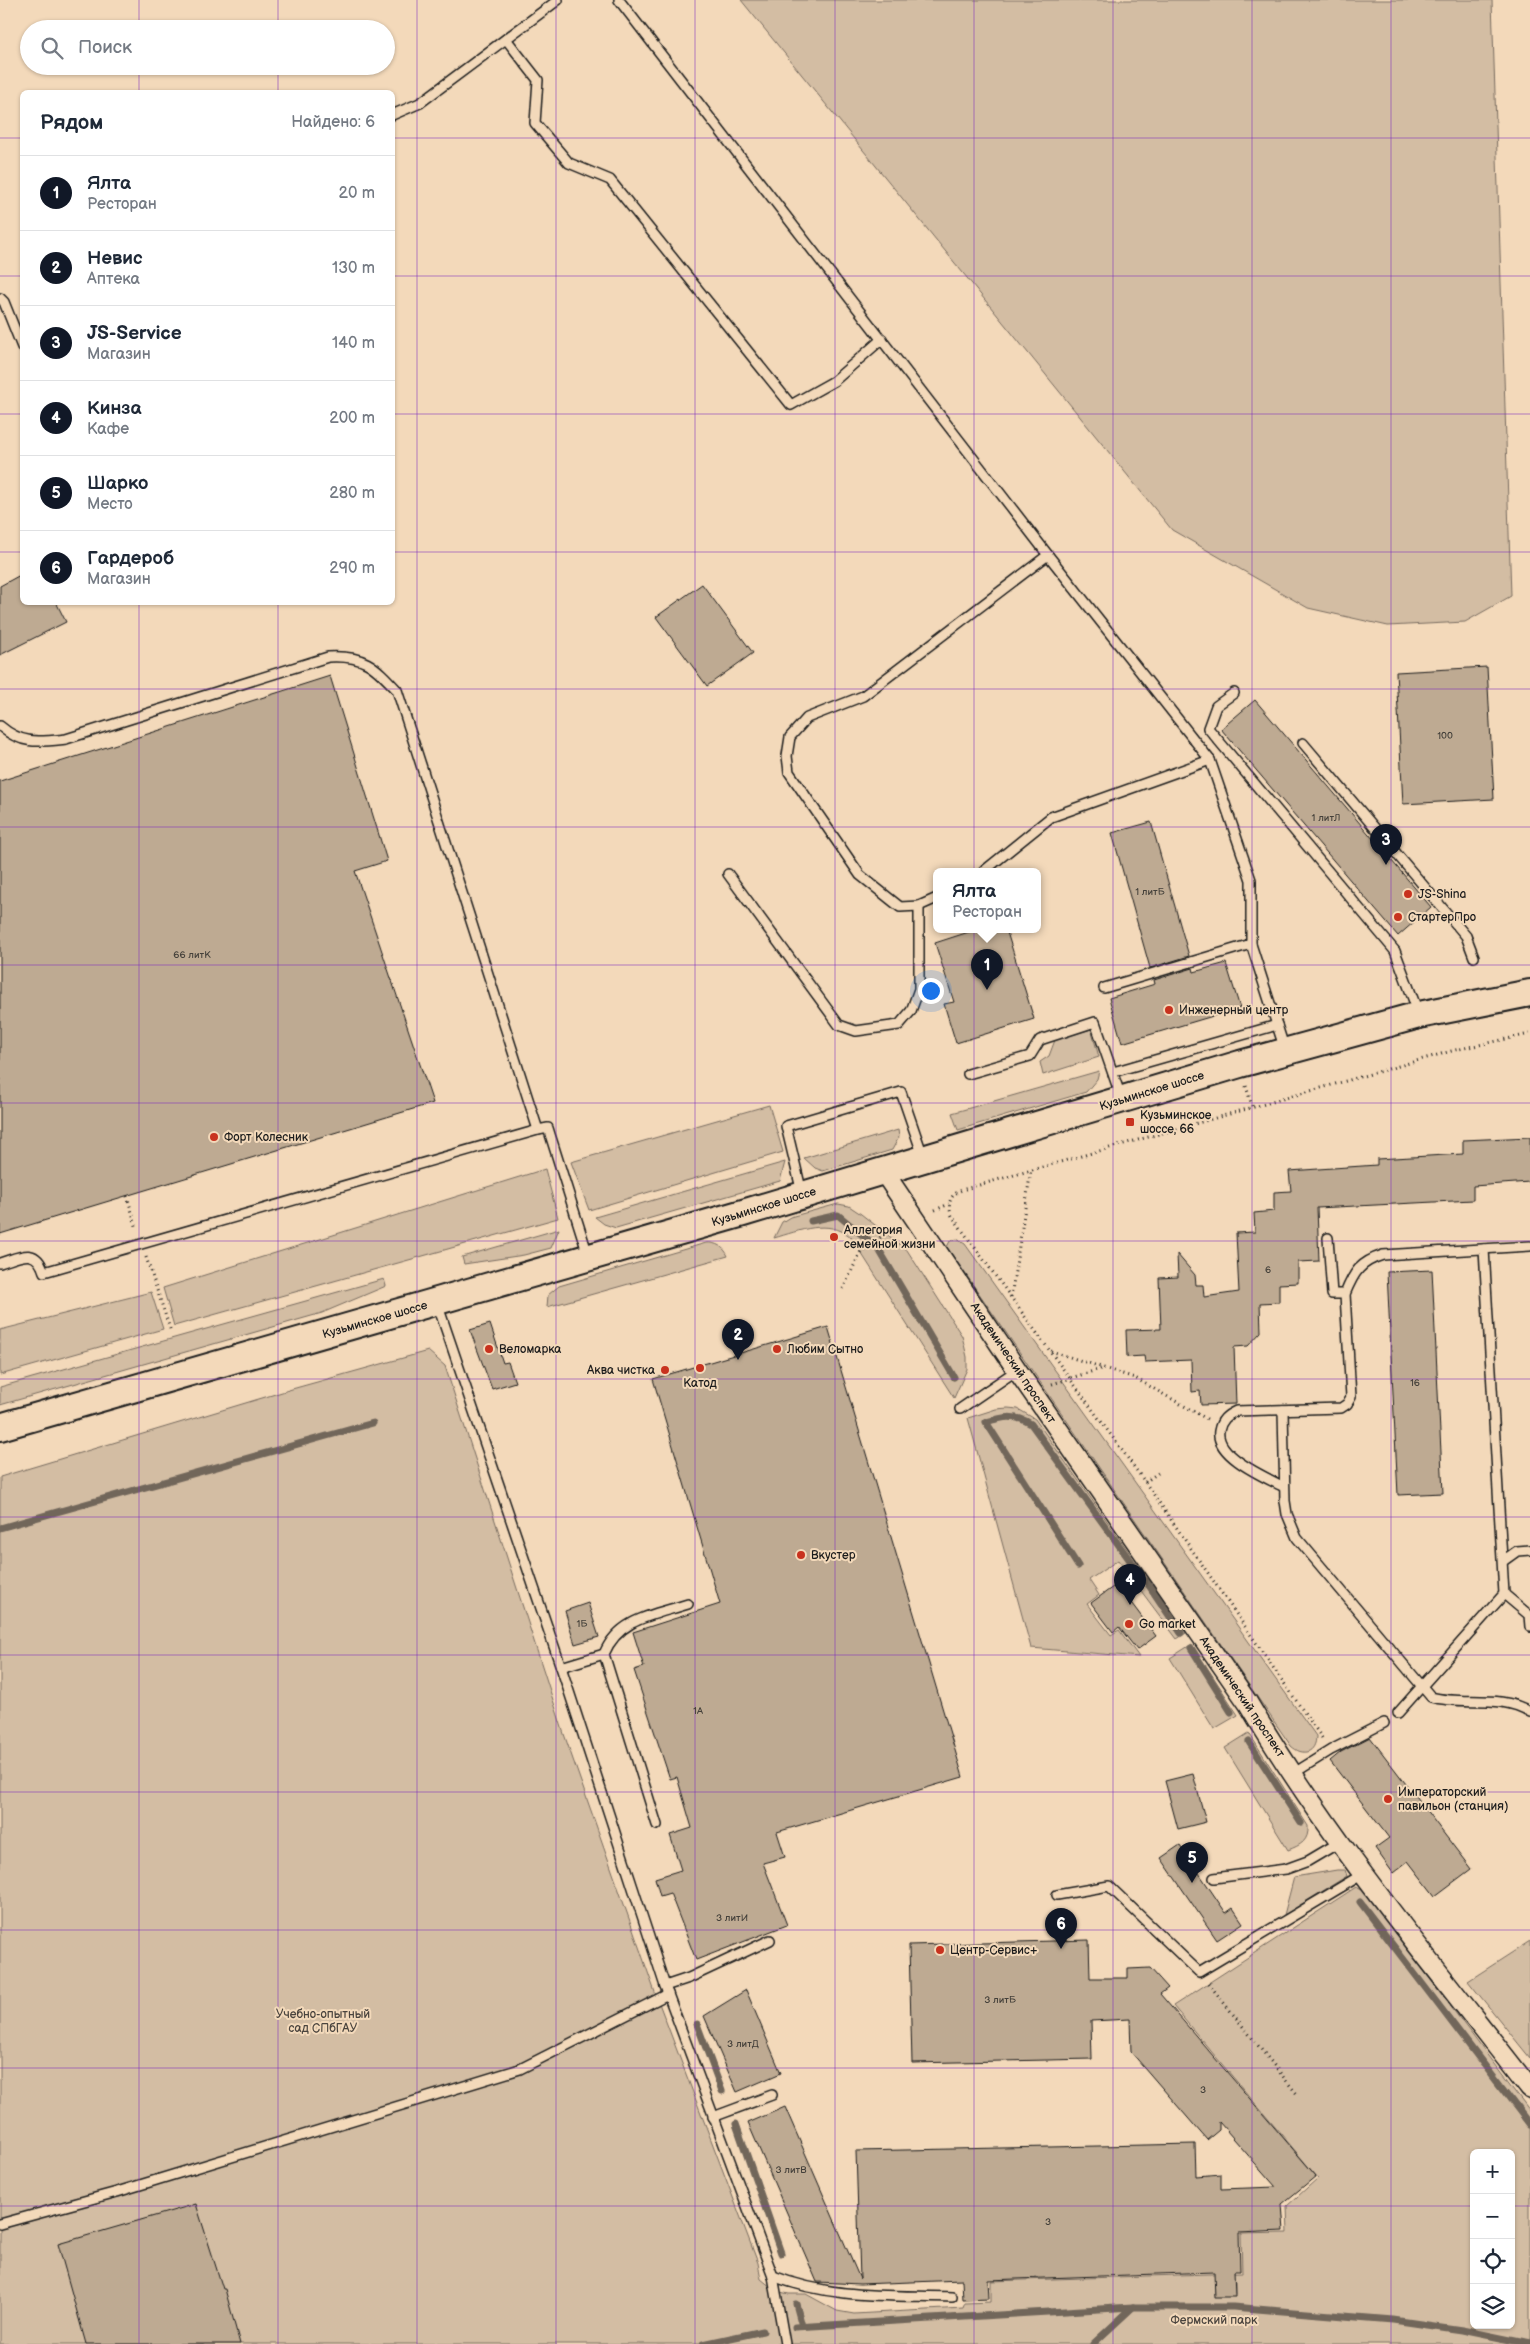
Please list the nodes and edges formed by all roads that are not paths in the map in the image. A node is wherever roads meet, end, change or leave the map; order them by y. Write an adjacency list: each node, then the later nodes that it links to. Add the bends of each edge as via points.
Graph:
1 (558, 0): 3 (lane)
2 (619, 0): 6 (lane)
3 (506, 39): 4 (lane, via 420,103); 6 (lane, via 538,80 536,123 569,163 610,180 791,404 834,381)
4 (395, 114)
5 (0, 298): 7 (lane)
6 (882, 339): 8 (lane)
7 (20, 342)
8 (1048, 555): 12 (lane); 16 (lane, via 863,696 807,718 790,737 789,772 860,875 900,907)
9 (1234, 693): 21 (lane, via 1216,706 1208,728 1395,951)
10 (0, 726): 27 (lane, via 12,736 35,742 66,739 328,657 350,656 378,669 398,690)
11 (1303, 743): 18 (lane, via 1466,936)
12 (1210, 760): 13 (lane, via 1051,817); 17 (lane, via 1251,880)
13 (988, 868)
14 (728, 874): 16 (lane, via 839,1025 856,1031 899,1025 911,1012 919,989)
15 (933, 900): 16 (lane)
16 (918, 906)
17 (1251, 944): 19 (lane); 22 (lane)
18 (1474, 957)
19 (1104, 988)
20 (1530, 992): 21 (main road, Кузьминское шоссе)
21 (1419, 1015): 23 (main road, Кузьминское шоссе)
22 (1277, 1025): 23 (lane); 24 (lane)
23 (1286, 1052): 26 (main road, Кузьминское шоссе)
24 (1113, 1072): 25 (lane, via 1095,1022 1040,1040 1030,1056); 26 (lane)
25 (968, 1074)
26 (1122, 1100): 28 (main road, Кузьминское шоссе)
27 (538, 1130): 34 (lane, via 548,1128); 35 (lane, via 44,1272 36,1256)
28 (924, 1158): 29 (main road, Кузьминское шоссе); 30 (lane, via 901,1092 786,1126)
29 (883, 1171): 30 (main road, Кузьминское шоссе); 38 (street, Академический проспект)
30 (802, 1195): 34 (main road, Кузьминское шоссе)
31 (1328, 1238): 36 (lane, via 1332,1294)
32 (1530, 1246): 33 (lane)
33 (1484, 1249): 36 (lane, via 1382,1255 1366,1260 1351,1278); 44 (lane)
34 (589, 1258): 37 (main road, Кузьминское шоссе)
35 (0, 1263)
36 (1345, 1294): 40 (lane, via 1351,1397 1348,1404 1341,1408)
37 (437, 1302): 41 (main road, Кузьминское шоссе); 49 (lane)
38 (1017, 1370): 39 (lane); 54 (street, Академический проспект, via 1248,1702)
39 (960, 1409)
40 (1283, 1410): 42 (lane); 42 (lane, via 1236,1411 1226,1416 1218,1434 1221,1446 1230,1456)
41 (0, 1427)
42 (1284, 1487): 50 (lane, via 1287,1514 1297,1538)
43 (1530, 1550): 44 (lane, via 1517,1551)
44 (1503, 1561): 45 (lane)
45 (1504, 1594): 47 (lane, via 1529,1616); 50 (lane)
46 (688, 1604): 48 (lane, via 627,1624 614,1634)
47 (1530, 1627)
48 (604, 1654): 49 (lane); 55 (lane)
49 (561, 1667): 61 (lane)
50 (1421, 1687): 51 (lane, via 1431,1697 1447,1701 1504,1702); 52 (lane)
51 (1530, 1712)
52 (1398, 1714)
53 (1384, 1723): 54 (lane, via 1331,1750)
54 (1294, 1774): 56 (street, Академический проспект)
55 (657, 1826)
56 (1340, 1842): 57 (street, Академический проспект); 58 (lane, via 1308,1861 1286,1869)
57 (1363, 1874): 59 (lane, via 1199,1972 1109,1886); 62 (street, Академический проспект)
58 (1214, 1878)
59 (1057, 1895)
60 (770, 1940): 61 (lane)
61 (667, 1990): 64 (lane); 65 (lane, via 520,2069 117,2192)
62 (1530, 2089)
63 (772, 2096): 64 (lane)
64 (713, 2117): 66 (lane)
65 (0, 2224)
66 (773, 2276): 67 (lane, via 794,2285 833,2293); 68 (lane)
67 (952, 2297)
68 (785, 2344)

